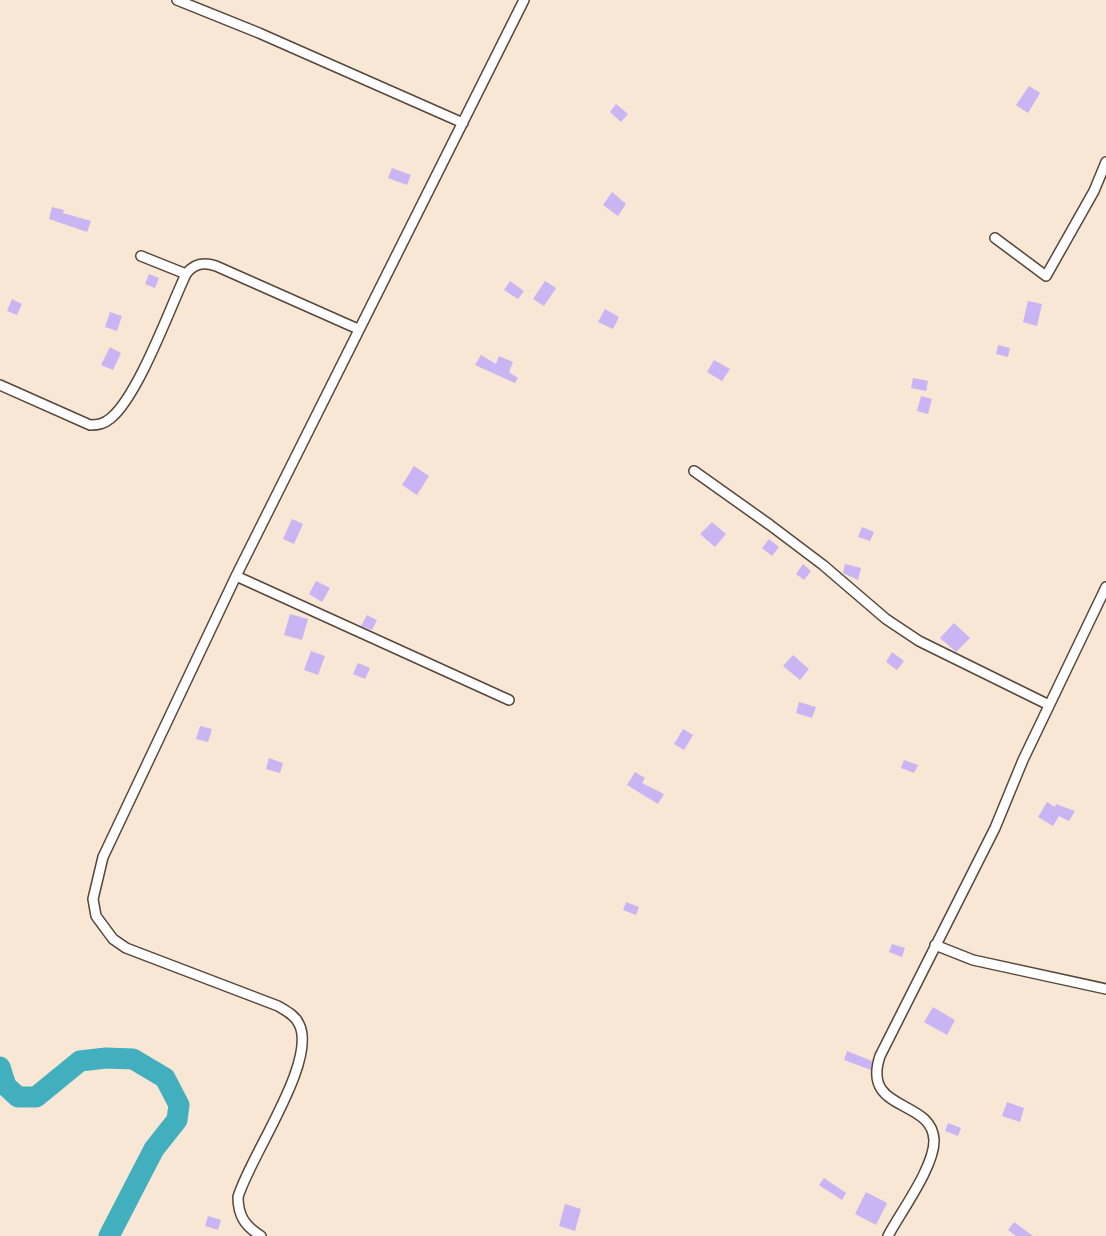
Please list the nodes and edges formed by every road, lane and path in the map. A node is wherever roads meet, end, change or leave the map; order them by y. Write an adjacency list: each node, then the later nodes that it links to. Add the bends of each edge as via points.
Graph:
1 (177, 0): 3 (street)
2 (524, 0): 3 (street)
3 (463, 123): 8 (street)
4 (1106, 162): 5 (street, via 1046,276)
5 (995, 238)
6 (141, 256): 7 (street)
7 (186, 274): 8 (street, via 197,265 216,266); 9 (street, via 141,373 110,419 90,425)
8 (358, 329): 11 (street)
9 (0, 385)
10 (694, 471): 14 (street, via 779,531 886,619 920,641)
11 (236, 576): 13 (street); 17 (street, via 117,826 93,900 102,928 126,948 278,1006 299,1023 303,1043 296,1075 238,1197 247,1227)
12 (1106, 587): 14 (street)
13 (509, 700)
14 (1049, 705): 15 (street, via 995,828)
15 (935, 945): 16 (street, via 973,960); 18 (street, via 876,1068 875,1078 882,1092 927,1124 934,1142 929,1161)
16 (1106, 989)
17 (261, 1236)
18 (888, 1236)

